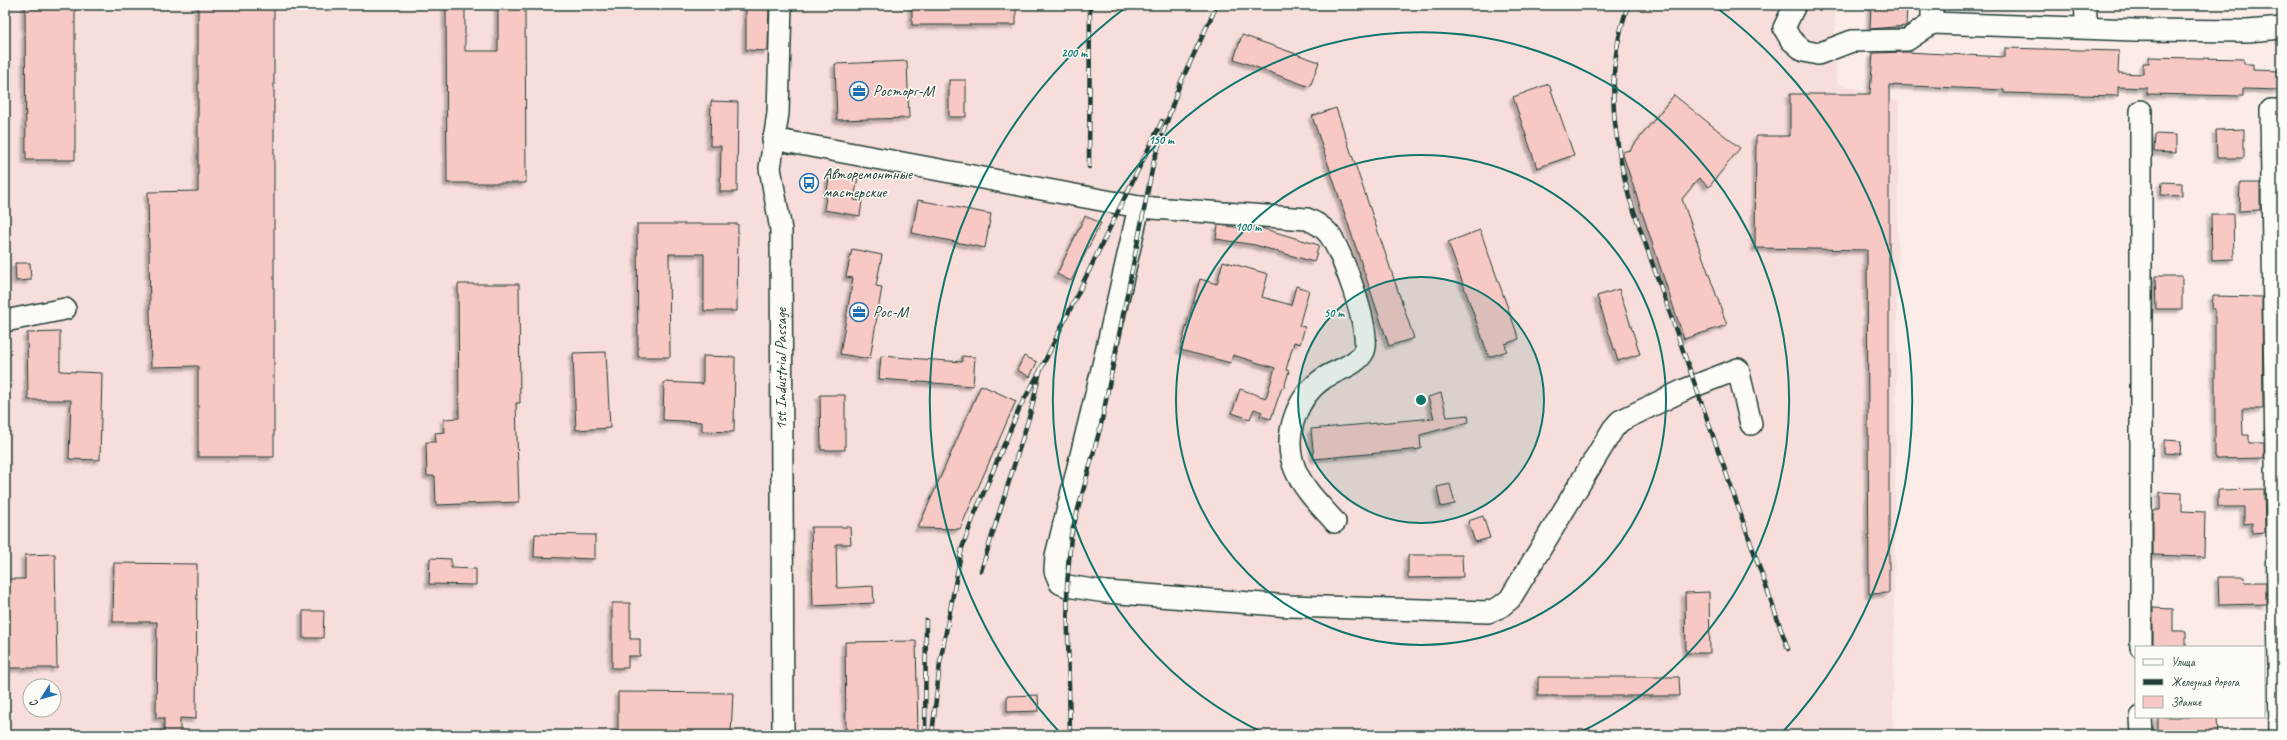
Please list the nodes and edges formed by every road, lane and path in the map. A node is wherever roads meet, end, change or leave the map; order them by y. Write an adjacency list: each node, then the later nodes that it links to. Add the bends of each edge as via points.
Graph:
1 (781, 5): 9 (street, 1st Industrial Passage, via 778,113)
2 (1795, 5): 4 (street, via 1784,28 1791,40 1804,51 1818,54 1852,41 1907,40)
3 (2086, 5): 5 (street)
4 (1932, 14): 5 (street)
5 (2087, 28): 6 (street, via 2248,31)
6 (2282, 28)
7 (2282, 110): 19 (street, via 2271,110)
8 (2141, 111): 15 (street)
9 (773, 139): 10 (street); 17 (street, 1st Industrial Passage, via 771,181 781,230)
10 (1139, 207): 13 (street, via 1056,556 1057,578 1060,583 1067,586 1106,592 1290,606 1488,612 1510,599 1620,421 1684,390 1738,369); 14 (street, via 1307,219 1320,224 1330,235 1354,292 1366,345 1359,359 1324,378 1309,392 1294,418 1290,432 1290,451 1295,470 1305,487)
11 (65, 309): 12 (street)
12 (5, 321)
13 (1751, 424)
14 (1335, 522)
15 (2141, 646)
16 (2141, 718): 18 (street)
17 (783, 735)
18 (2142, 735)
19 (2280, 735)

